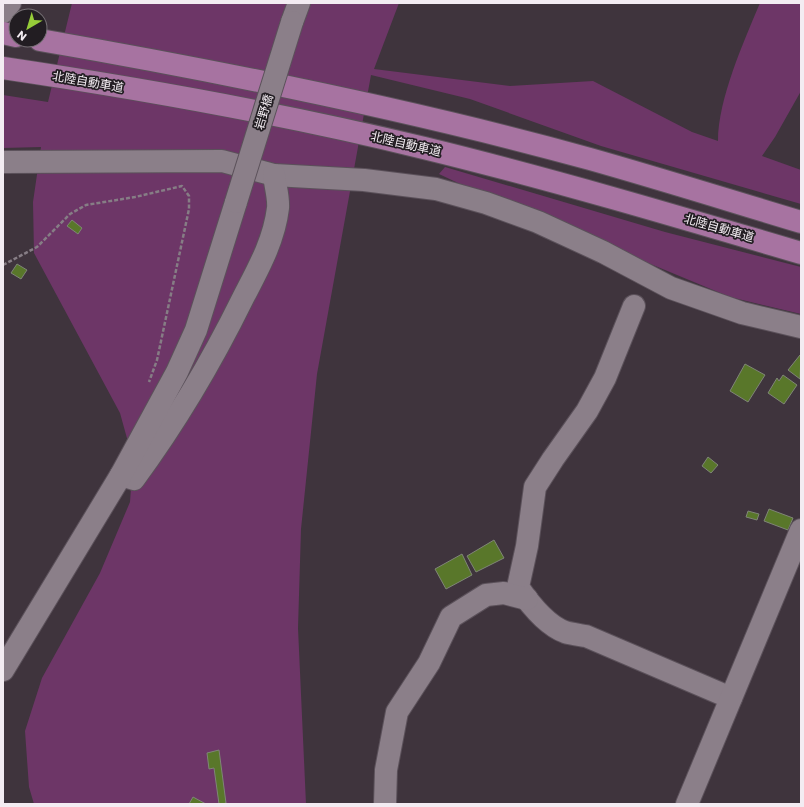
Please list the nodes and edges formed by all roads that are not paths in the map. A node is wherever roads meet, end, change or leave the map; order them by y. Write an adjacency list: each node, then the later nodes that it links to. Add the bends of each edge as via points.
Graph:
1 (10, 3): 2 (street)
2 (3, 12)
3 (296, 13): 12 (street, 岩野橋, bridge, via 196,330 177,372)
4 (48, 42): 8 (highway, via 251,80 429,119 589,159)
5 (3, 68): 9 (highway, 北陸自動車道, via 245,108 422,147 582,188)
6 (3, 162): 7 (street, via 222,161)
7 (274, 175): 11 (street, via 364,180 436,189 486,203 538,222 603,252 671,288 742,313); 12 (street, via 278,207 267,251 232,322 200,380 154,452 134,479)
8 (801, 222)
9 (801, 253)
10 (634, 306): 14 (street, via 605,378 587,411 535,487 527,546 518,587)
11 (801, 327)
12 (121, 475): 15 (street, 岩野橋)
13 (801, 530): 16 (street)
14 (527, 599): 16 (street, via 550,623 565,632 586,636); 17 (street, via 504,593 486,595 451,617 429,663 397,712 386,770)
15 (3, 670)
16 (731, 698): 18 (street)
17 (384, 804)
18 (687, 804)

